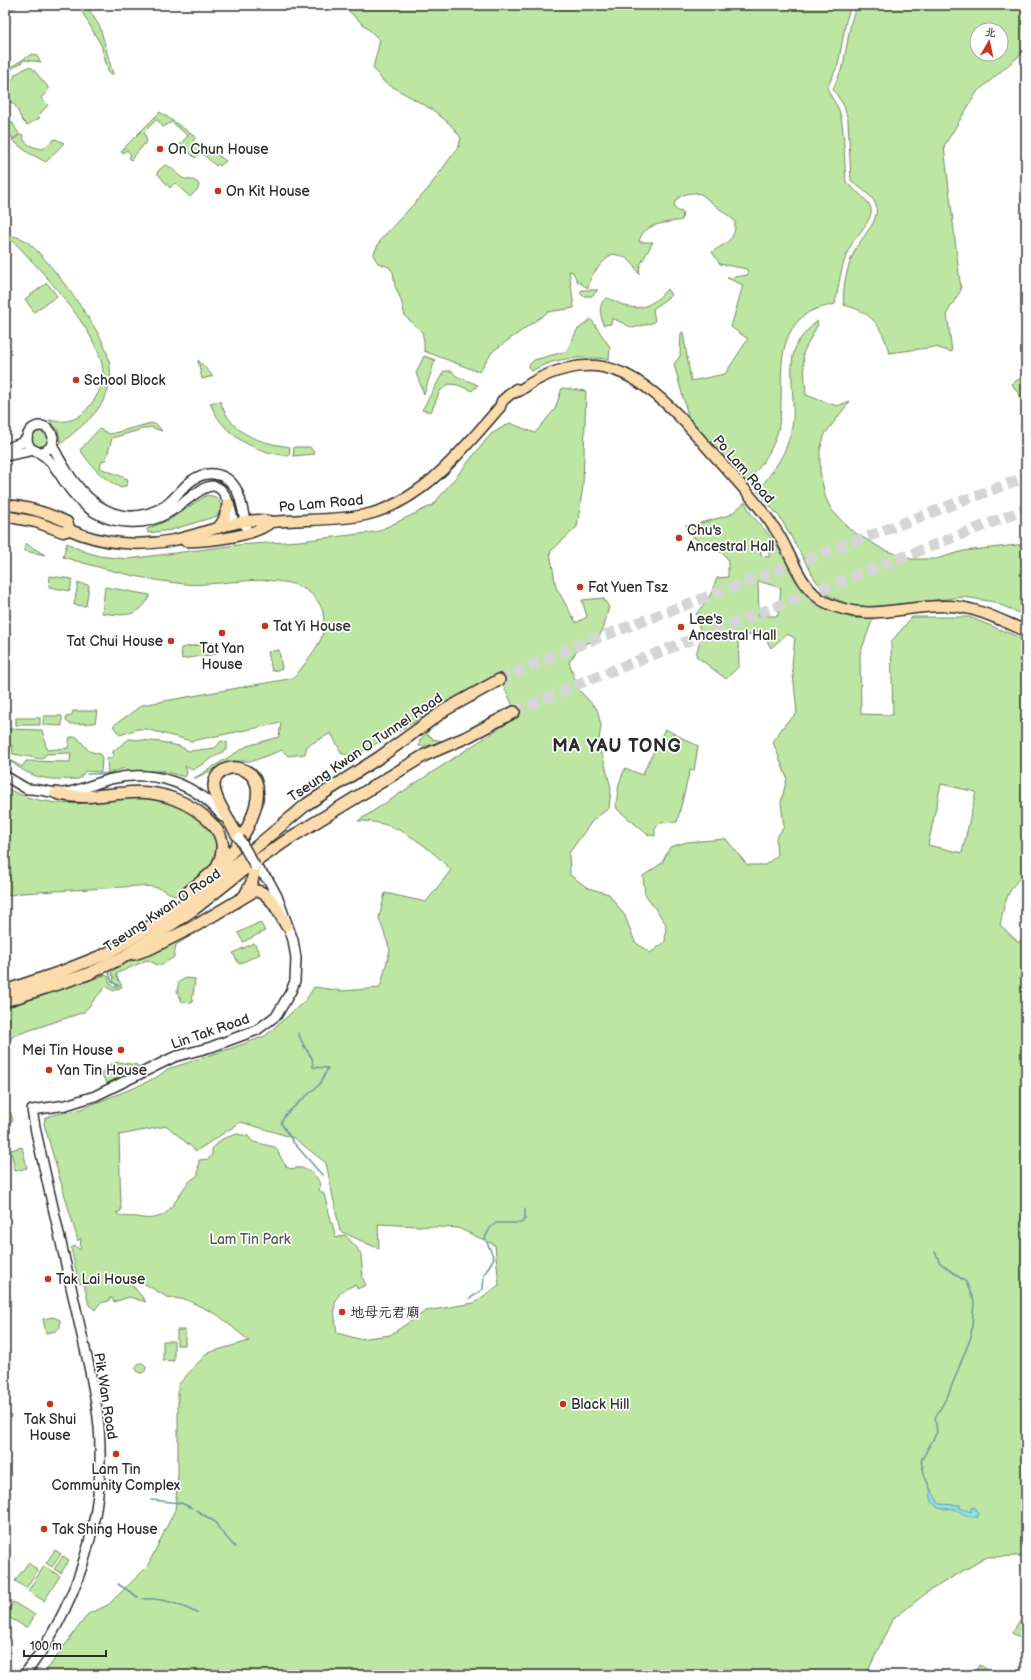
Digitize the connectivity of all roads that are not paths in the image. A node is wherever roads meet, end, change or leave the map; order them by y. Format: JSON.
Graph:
{"nodes":[{"id":1,"x":538,"y":379,"type":"junction"},
{"id":2,"x":500,"y":407,"type":"junction"},
{"id":3,"x":27,"y":438,"type":"junction"},
{"id":4,"x":52,"y":443,"type":"junction"},
{"id":5,"x":5,"y":449,"type":"edge"},
{"id":6,"x":36,"y":451,"type":"junction"},
{"id":7,"x":5,"y":456,"type":"edge"},
{"id":8,"x":229,"y":504,"type":"junction"},
{"id":9,"x":5,"y":505,"type":"edge"},
{"id":10,"x":5,"y":516,"type":"edge"},
{"id":11,"x":234,"y":524,"type":"junction"},
{"id":12,"x":246,"y":527,"type":"junction"},
{"id":13,"x":218,"y":528,"type":"junction"},
{"id":14,"x":70,"y":530,"type":"junction"},
{"id":15,"x":175,"y":540,"type":"junction"},
{"id":16,"x":1026,"y":631,"type":"edge"},
{"id":17,"x":499,"y":680,"type":"tunnel mouth"},
{"id":18,"x":514,"y":712,"type":"tunnel mouth"},
{"id":19,"x":5,"y":776,"type":"edge"},
{"id":20,"x":56,"y":793,"type":"junction"},
{"id":21,"x":239,"y":838,"type":"junction"},
{"id":22,"x":255,"y":849,"type":"joint"},
{"id":23,"x":258,"y":862,"type":"junction"},
{"id":24,"x":208,"y":875,"type":"junction"},
{"id":25,"x":242,"y":898,"type":"junction"},
{"id":26,"x":286,"y":925,"type":"junction"},
{"id":27,"x":150,"y":926,"type":"junction"},
{"id":28,"x":122,"y":958,"type":"junction"},
{"id":29,"x":5,"y":990,"type":"edge"},
{"id":30,"x":5,"y":1001,"type":"edge"},
{"id":31,"x":32,"y":1110,"type":"joint"},
{"id":32,"x":24,"y":1675,"type":"edge"}],
"edges":[{"from":1,"to":2,"type":"main road","name":"Po Lam Road"},
{"from":1,"to":2,"type":"main road","name":"Po Lam Road"},
{"from":1,"to":16,"type":"main road","name":"Po Lam Road"},
{"from":2,"to":12,"type":"main road","name":"Po Lam Road"},
{"from":3,"to":4,"type":"main road"},
{"from":3,"to":5,"type":"main road"},
{"from":3,"to":6,"type":"main road"},
{"from":4,"to":6,"type":"main road"},
{"from":4,"to":12,"type":"main road"},
{"from":6,"to":7,"type":"main road"},
{"from":6,"to":8,"type":"main road"},
{"from":8,"to":11,"type":"main road"},
{"from":8,"to":13,"type":"main road"},
{"from":9,"to":14,"type":"main road","name":"Po Lam Road"},
{"from":10,"to":14,"type":"main road","name":"Po Lam Road"},
{"from":11,"to":12,"type":"main road","name":"Po Lam Road"},
{"from":11,"to":13,"type":"main road","name":"Po Lam Road"},
{"from":12,"to":15,"type":"main road","name":"Po Lam Road"},
{"from":13,"to":15,"type":"main road","name":"Po Lam Road"},
{"from":14,"to":15,"type":"main road","name":"Po Lam Road"},
{"from":17,"to":22,"type":"highway","name":"Tseung Kwan O Tunnel Road"},
{"from":18,"to":23,"type":"highway"},
{"from":19,"to":20,"type":"main road","name":"Lin Tak Road"},
{"from":20,"to":21,"type":"main road","name":"Lin Tak Road"},
{"from":20,"to":24,"type":"highway"},
{"from":21,"to":23,"type":"main road","name":"Lin Tak Road","bridge":true},
{"from":21,"to":24,"type":"highway"},
{"from":22,"to":27,"type":"highway","name":"Tseung Kwan O Road"},
{"from":23,"to":25,"type":"highway"},
{"from":23,"to":26,"type":"main road","name":"Lin Tak Road"},
{"from":23,"to":28,"type":"highway","name":"Tseung Kwan O Road"},
{"from":24,"to":27,"type":"highway"},
{"from":25,"to":26,"type":"highway"},
{"from":25,"to":28,"type":"highway"},
{"from":26,"to":31,"type":"main road","name":"Lin Tak Road"},
{"from":27,"to":29,"type":"highway","name":"Tseung Kwan O Road"},
{"from":28,"to":30,"type":"highway","name":"Tseung Kwan O Road"},
{"from":31,"to":32,"type":"main road","name":"Pik Wan Road"}]}
